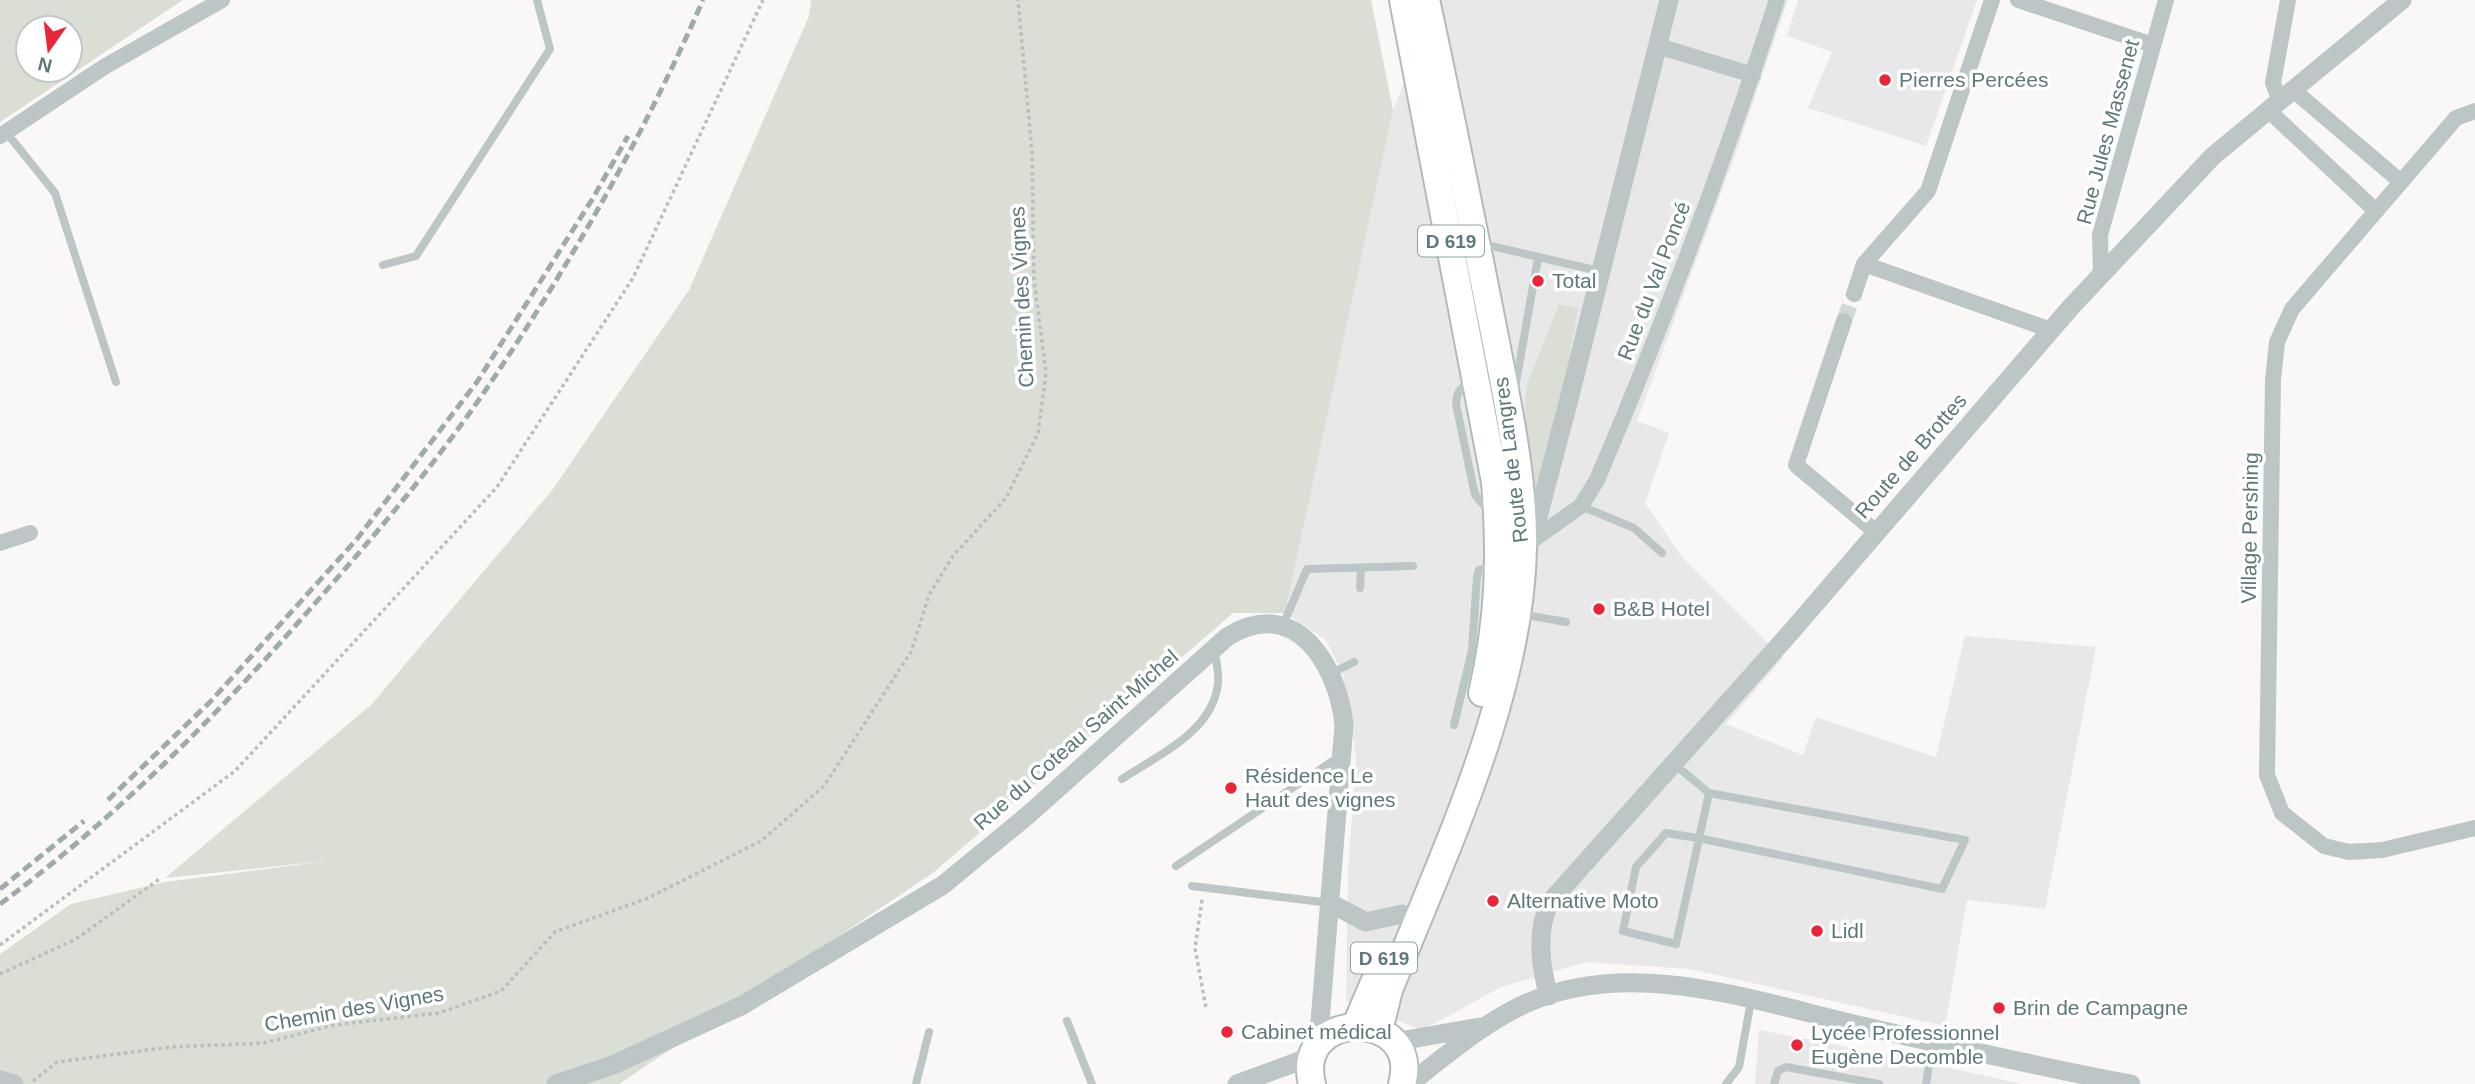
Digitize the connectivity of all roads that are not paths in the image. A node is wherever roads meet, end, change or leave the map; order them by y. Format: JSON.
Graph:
{"nodes":[{"id":1,"x":222,"y":0,"type":"edge"},
{"id":2,"x":537,"y":0,"type":"edge"},
{"id":3,"x":1403,"y":0,"type":"edge"},
{"id":4,"x":1669,"y":0,"type":"edge"},
{"id":5,"x":1777,"y":0,"type":"edge"},
{"id":6,"x":1992,"y":0,"type":"edge"},
{"id":7,"x":2018,"y":0,"type":"edge"},
{"id":8,"x":2166,"y":0,"type":"edge"},
{"id":9,"x":2288,"y":0,"type":"edge"},
{"id":10,"x":2402,"y":0,"type":"edge"},
{"id":11,"x":1426,"y":21,"type":"edge"},
{"id":12,"x":2153,"y":45,"type":"junction"},
{"id":13,"x":1658,"y":46,"type":"junction"},
{"id":14,"x":1753,"y":75,"type":"junction"},
{"id":15,"x":2279,"y":99,"type":"junction"},
{"id":16,"x":2475,"y":111,"type":"edge"},
{"id":17,"x":3,"y":134,"type":"edge"},
{"id":18,"x":2401,"y":182,"type":"junction"},
{"id":19,"x":2376,"y":211,"type":"junction"},
{"id":20,"x":1477,"y":243,"type":"junction"},
{"id":21,"x":1538,"y":258,"type":"junction"},
{"id":22,"x":1864,"y":264,"type":"junction"},
{"id":23,"x":383,"y":265,"type":"dead end"},
{"id":24,"x":1599,"y":271,"type":"junction"},
{"id":25,"x":2101,"y":276,"type":"junction"},
{"id":26,"x":1854,"y":294,"type":"tunnel mouth"},
{"id":27,"x":1844,"y":321,"type":"tunnel mouth"},
{"id":28,"x":2050,"y":330,"type":"junction"},
{"id":29,"x":1489,"y":378,"type":"junction"},
{"id":30,"x":116,"y":382,"type":"dead end"},
{"id":31,"x":1498,"y":423,"type":"junction"},
{"id":32,"x":1496,"y":494,"type":"junction"},
{"id":33,"x":1581,"y":506,"type":"junction"},
{"id":34,"x":1876,"y":532,"type":"junction"},
{"id":35,"x":30,"y":533,"type":"dead end"},
{"id":36,"x":0,"y":543,"type":"edge"},
{"id":37,"x":1661,"y":553,"type":"dead end"},
{"id":38,"x":1515,"y":561,"type":"junction"},
{"id":39,"x":1413,"y":566,"type":"dead end"},
{"id":40,"x":1361,"y":568,"type":"junction"},
{"id":41,"x":1360,"y":588,"type":"dead end"},
{"id":42,"x":1506,"y":611,"type":"junction"},
{"id":43,"x":1566,"y":622,"type":"dead end"},
{"id":44,"x":1282,"y":627,"type":"junction"},
{"id":45,"x":1215,"y":648,"type":"junction"},
{"id":46,"x":1354,"y":662,"type":"dead end"},
{"id":47,"x":1332,"y":673,"type":"junction"},
{"id":48,"x":1454,"y":725,"type":"dead end"},
{"id":49,"x":1342,"y":754,"type":"junction"},
{"id":50,"x":1674,"y":764,"type":"junction"},
{"id":51,"x":1122,"y":779,"type":"dead end"},
{"id":52,"x":1709,"y":793,"type":"junction"},
{"id":53,"x":2475,"y":828,"type":"edge"},
{"id":54,"x":1698,"y":838,"type":"junction"},
{"id":55,"x":1176,"y":866,"type":"dead end"},
{"id":56,"x":1192,"y":886,"type":"dead end"},
{"id":57,"x":1330,"y":903,"type":"junction"},
{"id":58,"x":1402,"y":914,"type":"junction"},
{"id":59,"x":1323,"y":991,"type":"junction"},
{"id":60,"x":1549,"y":996,"type":"junction"},
{"id":61,"x":1751,"y":1001,"type":"junction"},
{"id":62,"x":1067,"y":1021,"type":"dead end"},
{"id":63,"x":1484,"y":1026,"type":"junction"},
{"id":64,"x":1368,"y":1031,"type":"junction"},
{"id":65,"x":929,"y":1032,"type":"dead end"},
{"id":66,"x":1933,"y":1042,"type":"junction"},
{"id":67,"x":1316,"y":1051,"type":"junction"},
{"id":68,"x":0,"y":1080,"type":"edge"},
{"id":69,"x":14,"y":1084,"type":"edge"},
{"id":70,"x":556,"y":1084,"type":"edge"},
{"id":71,"x":916,"y":1084,"type":"edge"},
{"id":72,"x":1092,"y":1084,"type":"edge"},
{"id":73,"x":1237,"y":1084,"type":"edge"},
{"id":74,"x":1312,"y":1084,"type":"edge"},
{"id":75,"x":1402,"y":1084,"type":"edge"},
{"id":76,"x":1409,"y":1084,"type":"edge"},
{"id":77,"x":1726,"y":1084,"type":"edge"},
{"id":78,"x":1774,"y":1084,"type":"edge"},
{"id":79,"x":1880,"y":1084,"type":"edge"},
{"id":80,"x":1926,"y":1084,"type":"edge"},
{"id":81,"x":2131,"y":1084,"type":"edge"}],
"edges":[{"from":1,"to":17,"type":"street"},
{"from":2,"to":23,"type":"lane"},
{"from":3,"to":29,"type":"main road","number":"D 619"},
{"from":4,"to":13,"type":"street"},
{"from":5,"to":14,"type":"street","name":"Rue du Val Poncé"},
{"from":6,"to":22,"type":"street"},
{"from":7,"to":12,"type":"street"},
{"from":8,"to":12,"type":"street","name":"Rue Jules Massenet"},
{"from":9,"to":15,"type":"street"},
{"from":10,"to":15,"type":"street","name":"Route de Brottes"},
{"from":11,"to":20,"type":"main road","name":"Route de Langres","number":"D 619"},
{"from":12,"to":25,"type":"street","name":"Rue Jules Massenet"},
{"from":13,"to":14,"type":"street"},
{"from":13,"to":24,"type":"street"},
{"from":14,"to":33,"type":"street","name":"Rue du Val Poncé"},
{"from":15,"to":18,"type":"street"},
{"from":15,"to":19,"type":"street"},
{"from":15,"to":25,"type":"street","name":"Route de Brottes"},
{"from":16,"to":18,"type":"street","name":"Village Pershing"},
{"from":17,"to":30,"type":"lane"},
{"from":18,"to":19,"type":"street","name":"Village Pershing"},
{"from":19,"to":53,"type":"street","name":"Village Pershing"},
{"from":20,"to":21,"type":"lane"},
{"from":20,"to":29,"type":"main road","name":"Route de Langres","number":"D 619"},
{"from":21,"to":24,"type":"lane"},
{"from":21,"to":31,"type":"lane"},
{"from":22,"to":26,"type":"street"},
{"from":22,"to":28,"type":"street"},
{"from":24,"to":38,"type":"street"},
{"from":25,"to":28,"type":"street","name":"Route de Brottes"},
{"from":27,"to":34,"type":"street"},
{"from":28,"to":34,"type":"street","name":"Route de Brottes"},
{"from":29,"to":31,"type":"main road","name":"Route de Langres","number":"D 619"},
{"from":29,"to":32,"type":"lane"},
{"from":31,"to":32,"type":"main road","number":"D 619"},
{"from":31,"to":38,"type":"main road","name":"Route de Langres","number":"D 619"},
{"from":32,"to":38,"type":"main road","name":"Route de Langres","number":"D 619"},
{"from":33,"to":37,"type":"lane"},
{"from":33,"to":38,"type":"street","name":"Rue du Val Poncé"},
{"from":34,"to":50,"type":"street","name":"Route de Brottes"},
{"from":35,"to":36,"type":"street"},
{"from":38,"to":42,"type":"main road","name":"Route de Langres","number":"D 619"},
{"from":38,"to":48,"type":"lane"},
{"from":39,"to":40,"type":"lane"},
{"from":40,"to":41,"type":"lane"},
{"from":40,"to":44,"type":"lane"},
{"from":42,"to":43,"type":"lane"},
{"from":42,"to":58,"type":"main road","name":"Route de Langres","number":"D 619"},
{"from":42,"to":64,"type":"main road","name":"Route de Langres","number":"D 619"},
{"from":44,"to":45,"type":"street","name":"Rue du Coteau Saint-Michel"},
{"from":44,"to":47,"type":"street","name":"Rue du Coteau Saint-Michel"},
{"from":45,"to":51,"type":"lane"},
{"from":45,"to":70,"type":"street","name":"Rue du Coteau Saint-Michel"},
{"from":46,"to":47,"type":"lane"},
{"from":47,"to":49,"type":"street","name":"Rue du Coteau Saint-Michel"},
{"from":49,"to":55,"type":"lane"},
{"from":49,"to":57,"type":"street","name":"Rue du Coteau Saint-Michel"},
{"from":50,"to":52,"type":"lane"},
{"from":50,"to":60,"type":"street","name":"Route de Brottes"},
{"from":52,"to":54,"type":"lane"},
{"from":52,"to":54,"type":"lane"},
{"from":54,"to":54,"type":"lane"},
{"from":56,"to":57,"type":"lane"},
{"from":57,"to":58,"type":"street"},
{"from":57,"to":59,"type":"street","name":"Rue du Coteau Saint-Michel"},
{"from":58,"to":64,"type":"main road","name":"Route de Langres","number":"D 619"},
{"from":59,"to":64,"type":"street"},
{"from":59,"to":67,"type":"street","name":"Rue du Coteau Saint-Michel"},
{"from":60,"to":61,"type":"street"},
{"from":60,"to":63,"type":"street"},
{"from":61,"to":66,"type":"street"},
{"from":61,"to":77,"type":"lane"},
{"from":62,"to":72,"type":"lane"},
{"from":63,"to":64,"type":"street"},
{"from":63,"to":76,"type":"street"},
{"from":64,"to":67,"type":"main road"},
{"from":64,"to":75,"type":"main road"},
{"from":65,"to":71,"type":"lane"},
{"from":66,"to":80,"type":"lane"},
{"from":66,"to":81,"type":"street"},
{"from":67,"to":73,"type":"street"},
{"from":67,"to":74,"type":"main road"},
{"from":68,"to":69,"type":"street"},
{"from":78,"to":79,"type":"lane"}]}
